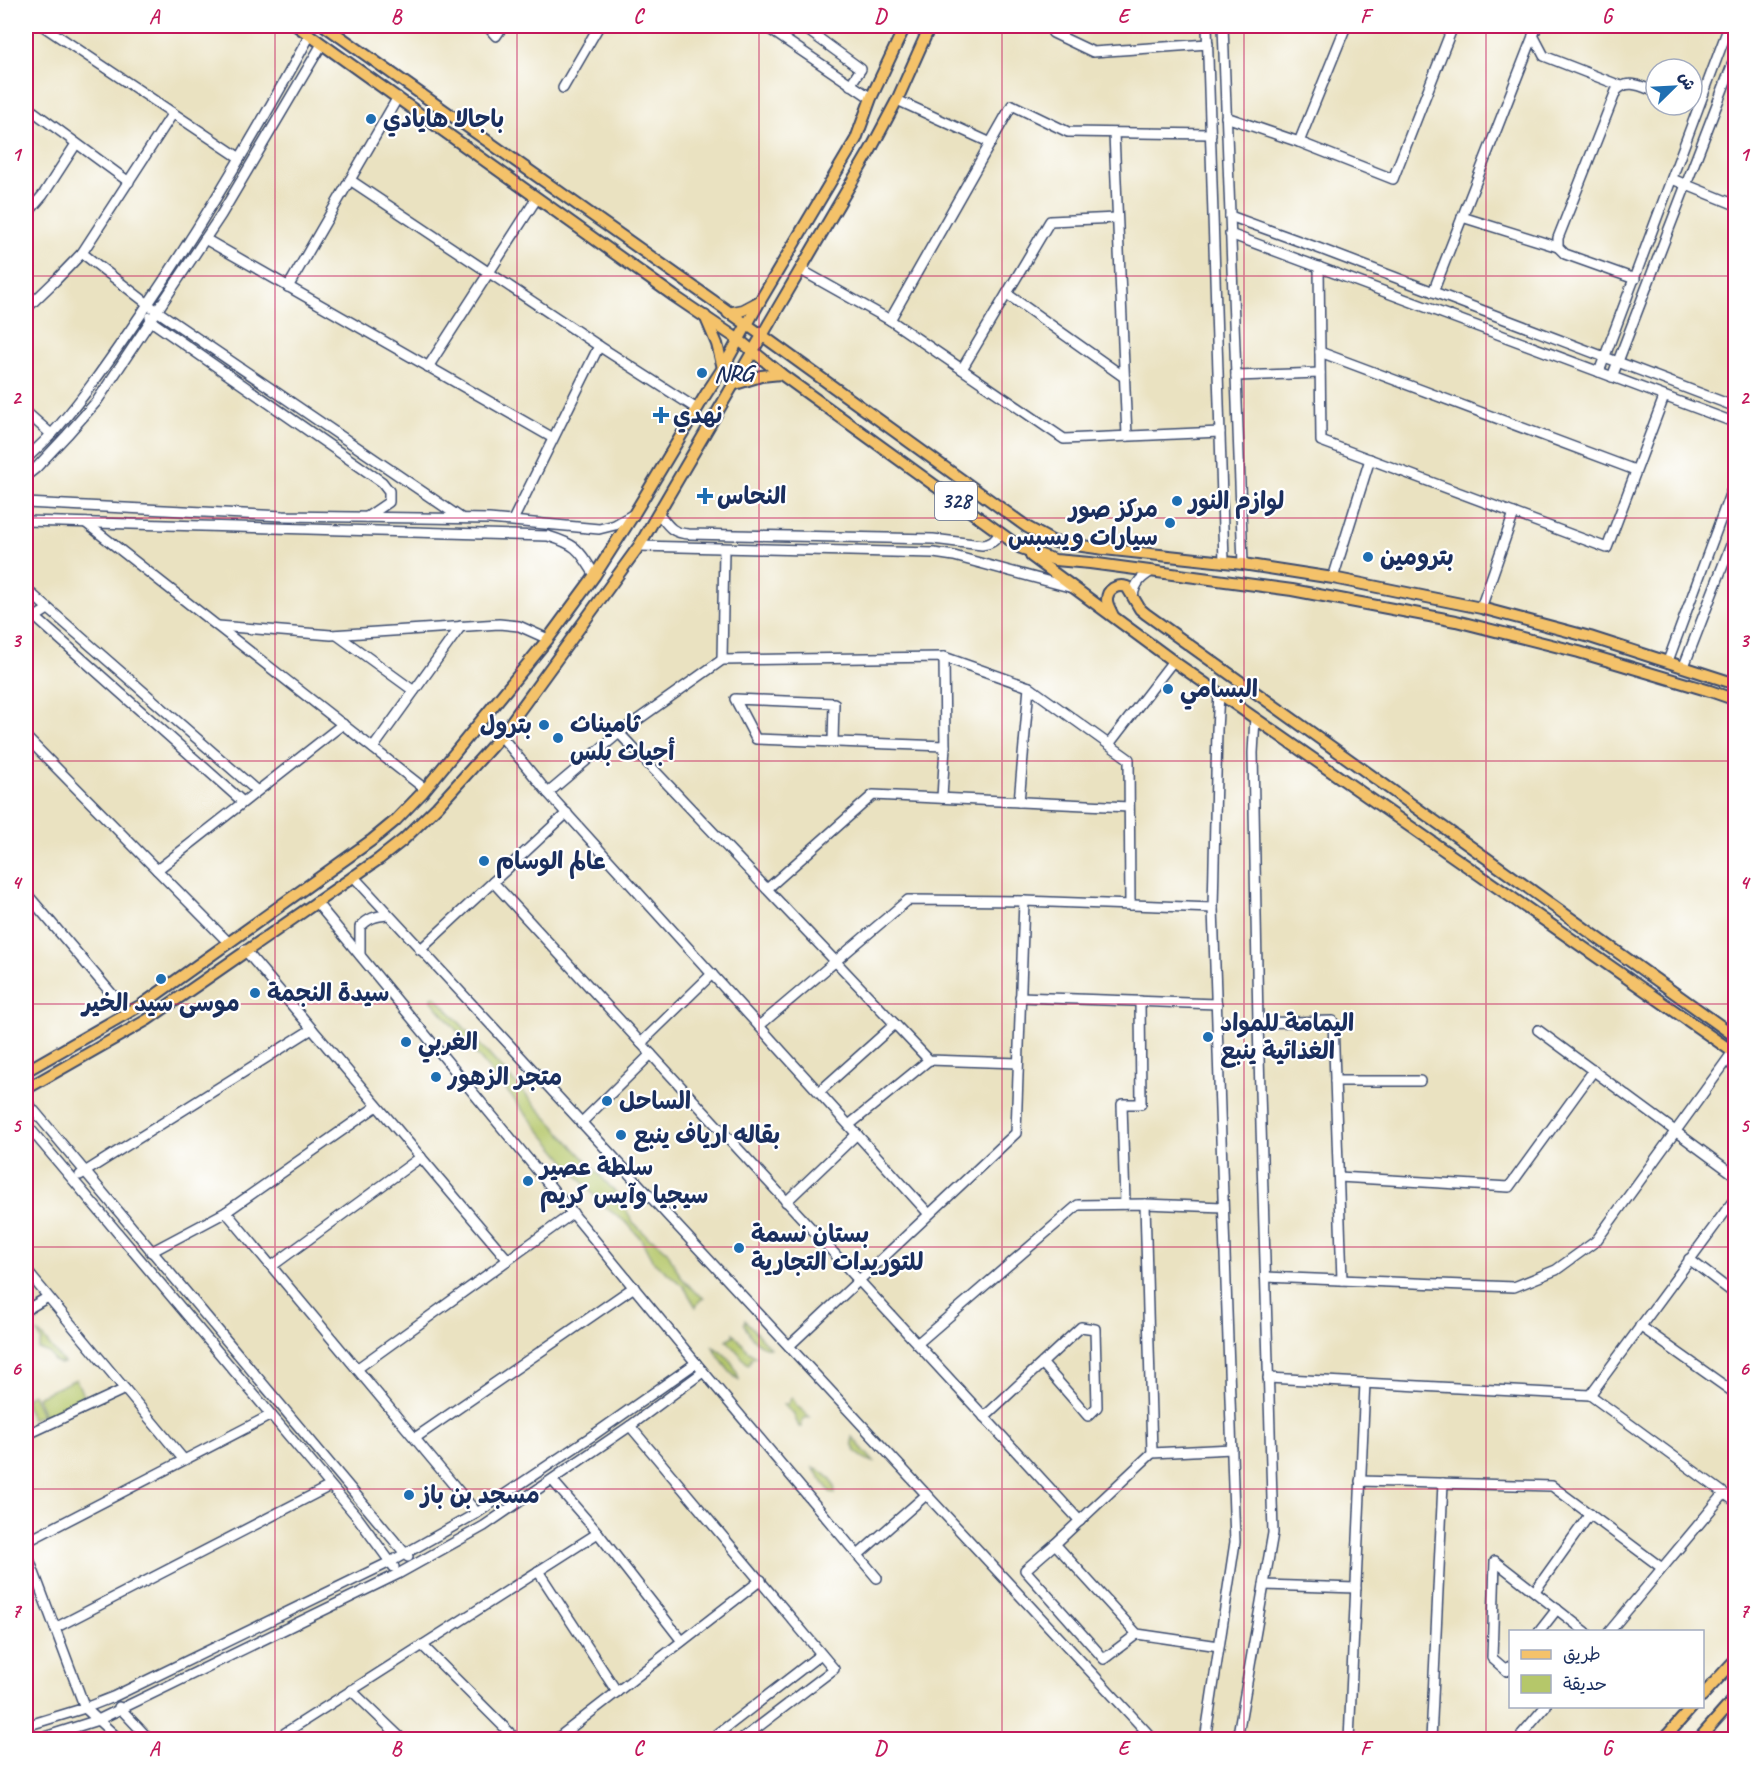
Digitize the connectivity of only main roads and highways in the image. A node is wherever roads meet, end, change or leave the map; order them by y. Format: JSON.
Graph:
{"nodes":[{"id":1,"x":297,"y":26,"type":"edge"},
{"id":2,"x":325,"y":26,"type":"edge"},
{"id":3,"x":905,"y":26,"type":"edge"},
{"id":4,"x":930,"y":26,"type":"edge"},
{"id":5,"x":760,"y":300,"type":"junction"},
{"id":6,"x":728,"y":312,"type":"junction"},
{"id":7,"x":705,"y":316,"type":"junction"},
{"id":8,"x":747,"y":326,"type":"junction"},
{"id":9,"x":763,"y":336,"type":"junction"},
{"id":10,"x":739,"y":340,"type":"junction"},
{"id":11,"x":753,"y":352,"type":"junction"},
{"id":12,"x":723,"y":368,"type":"junction"},
{"id":13,"x":781,"y":374,"type":"junction"},
{"id":14,"x":732,"y":386,"type":"junction"},
{"id":15,"x":1021,"y":548,"type":"junction"},
{"id":16,"x":1113,"y":617,"type":"junction"},
{"id":17,"x":1736,"y":684,"type":"edge"},
{"id":18,"x":1736,"y":700,"type":"edge"},
{"id":19,"x":1736,"y":1037,"type":"edge"},
{"id":20,"x":1734,"y":1053,"type":"edge"},
{"id":21,"x":27,"y":1068,"type":"edge"},
{"id":22,"x":26,"y":1089,"type":"edge"},
{"id":23,"x":1736,"y":1659,"type":"edge"},
{"id":24,"x":1704,"y":1694,"type":"edge"},
{"id":25,"x":1736,"y":1697,"type":"edge"},
{"id":26,"x":1692,"y":1708,"type":"edge"},
{"id":27,"x":1663,"y":1740,"type":"edge"},
{"id":28,"x":1698,"y":1740,"type":"edge"}],
"edges":[{"from":1,"to":7,"type":"main road","number":"328"},
{"from":2,"to":6,"type":"main road"},
{"from":3,"to":5,"type":"main road"},
{"from":4,"to":9,"type":"main road"},
{"from":5,"to":6,"type":"main road"},
{"from":5,"to":8,"type":"main road"},
{"from":6,"to":8,"type":"main road"},
{"from":7,"to":10,"type":"main road","number":"328"},
{"from":7,"to":12,"type":"main road"},
{"from":8,"to":9,"type":"main road"},
{"from":8,"to":10,"type":"main road"},
{"from":9,"to":11,"type":"main road"},
{"from":9,"to":17,"type":"main road"},
{"from":10,"to":11,"type":"main road","number":"328"},
{"from":10,"to":12,"type":"main road"},
{"from":11,"to":13,"type":"main road","number":"328"},
{"from":11,"to":14,"type":"main road"},
{"from":12,"to":21,"type":"main road"},
{"from":13,"to":14,"type":"main road"},
{"from":13,"to":15,"type":"main road","number":"328"},
{"from":14,"to":22,"type":"main road"},
{"from":15,"to":16,"type":"main road"},
{"from":15,"to":18,"type":"main road","number":"328"},
{"from":16,"to":19,"type":"main road"},
{"from":16,"to":20,"type":"main road"},
{"from":23,"to":24,"type":"main road"},
{"from":25,"to":28,"type":"main road"},
{"from":26,"to":27,"type":"main road"}]}
